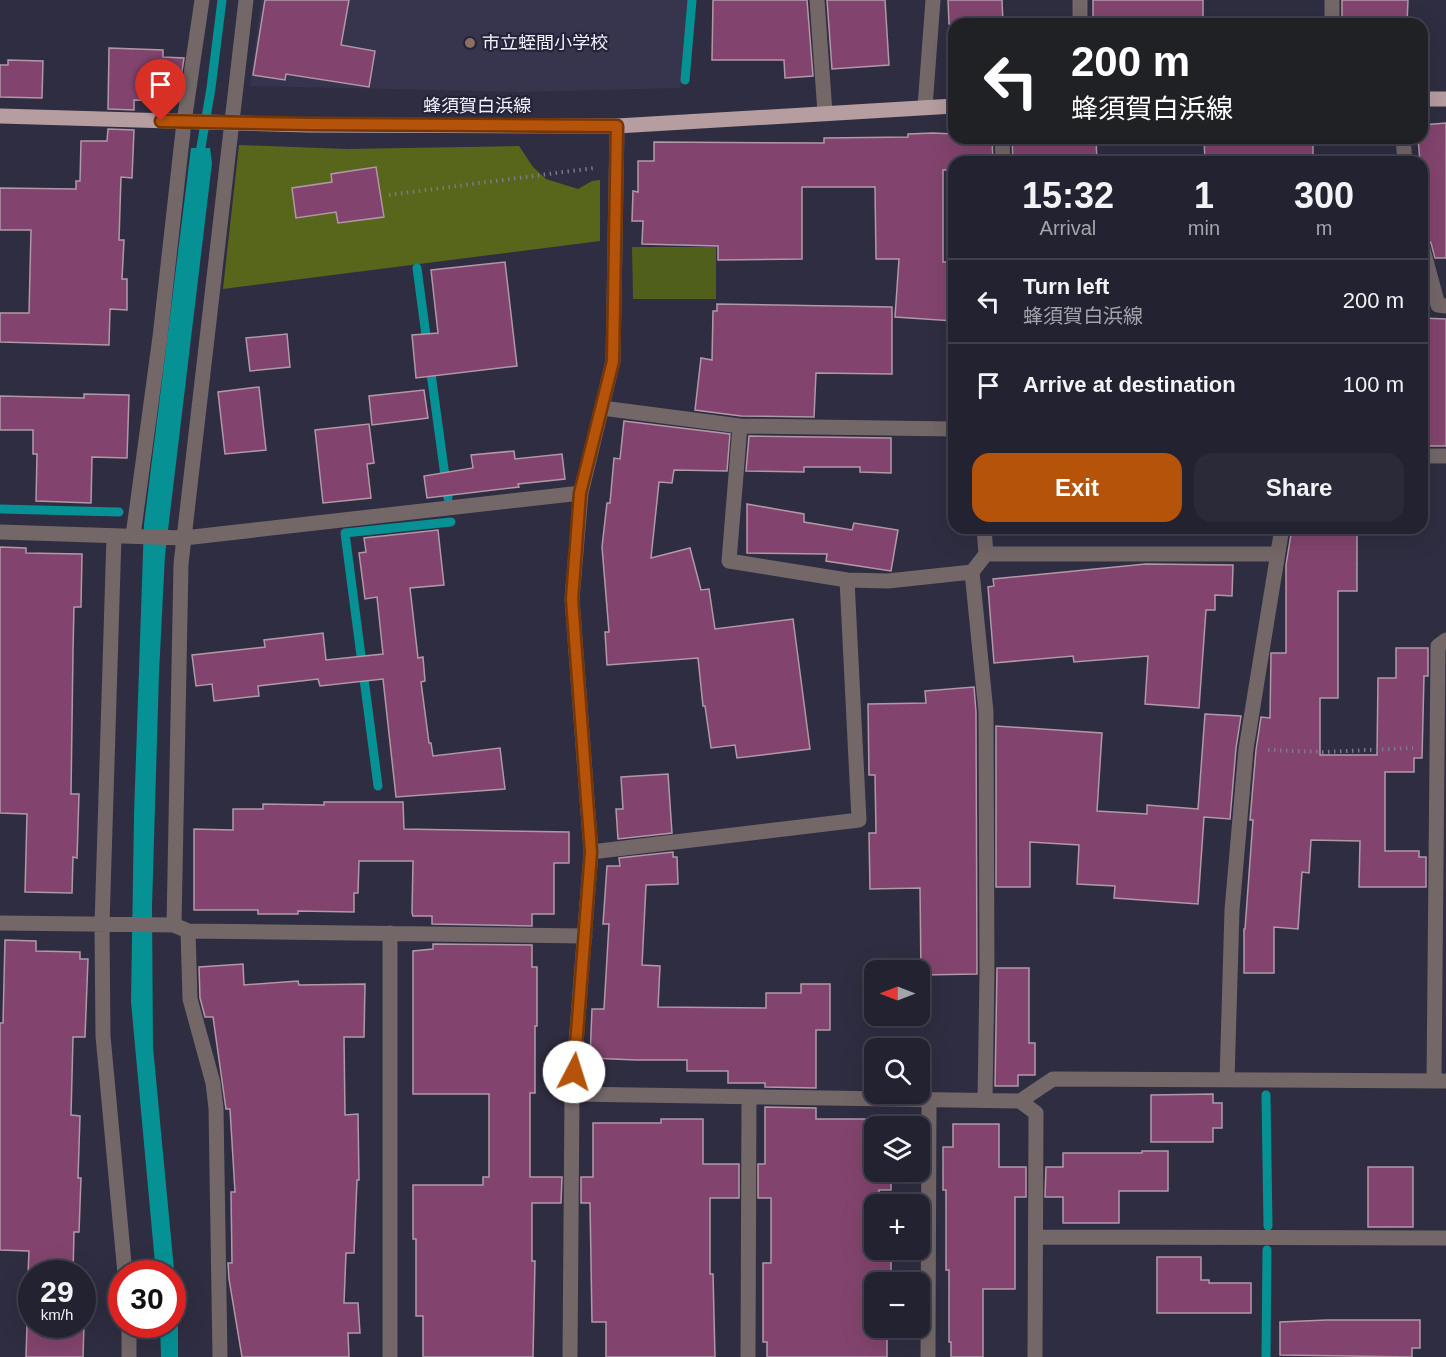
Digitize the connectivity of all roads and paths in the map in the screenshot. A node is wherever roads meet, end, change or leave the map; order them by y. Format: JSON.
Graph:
{"nodes":[{"id":1,"x":201,"y":0,"type":"edge"},
{"id":2,"x":246,"y":0,"type":"edge"},
{"id":3,"x":817,"y":0,"type":"edge"},
{"id":4,"x":933,"y":0,"type":"edge"},
{"id":5,"x":1080,"y":0,"type":"edge"},
{"id":6,"x":1332,"y":0,"type":"edge"},
{"id":7,"x":1080,"y":18,"type":"edge"},
{"id":8,"x":1332,"y":18,"type":"edge"},
{"id":9,"x":1428,"y":99,"type":"edge"},
{"id":10,"x":1446,"y":99,"type":"edge"},
{"id":11,"x":948,"y":106,"type":"edge"},
{"id":12,"x":925,"y":107,"type":"junction"},
{"id":13,"x":825,"y":113,"type":"junction"},
{"id":14,"x":0,"y":116,"type":"edge"},
{"id":15,"x":184,"y":122,"type":"junction"},
{"id":16,"x":231,"y":122,"type":"junction"},
{"id":17,"x":617,"y":126,"type":"junction"},
{"id":18,"x":616,"y":165,"type":"junction"},
{"id":19,"x":389,"y":195,"type":"dead end"},
{"id":20,"x":1428,"y":284,"type":"edge"},
{"id":21,"x":1446,"y":306,"type":"edge"},
{"id":22,"x":602,"y":408,"type":"junction"},
{"id":23,"x":741,"y":426,"type":"junction"},
{"id":24,"x":948,"y":429,"type":"edge"},
{"id":25,"x":1428,"y":456,"type":"edge"},
{"id":26,"x":1446,"y":456,"type":"edge"},
{"id":27,"x":580,"y":493,"type":"junction"},
{"id":28,"x":0,"y":532,"type":"edge"},
{"id":29,"x":984,"y":534,"type":"edge"},
{"id":30,"x":1281,"y":534,"type":"edge"},
{"id":31,"x":114,"y":536,"type":"junction"},
{"id":32,"x":135,"y":536,"type":"junction"},
{"id":33,"x":178,"y":538,"type":"junction"},
{"id":34,"x":986,"y":554,"type":"junction"},
{"id":35,"x":1277,"y":554,"type":"junction"},
{"id":36,"x":972,"y":572,"type":"junction"},
{"id":37,"x":848,"y":580,"type":"junction"},
{"id":38,"x":1446,"y":640,"type":"edge"},
{"id":39,"x":1437,"y":747,"type":"junction"},
{"id":40,"x":1246,"y":749,"type":"junction"},
{"id":41,"x":591,"y":852,"type":"junction"},
{"id":42,"x":0,"y":923,"type":"edge"},
{"id":43,"x":102,"y":925,"type":"junction"},
{"id":44,"x":181,"y":928,"type":"junction"},
{"id":45,"x":390,"y":933,"type":"junction"},
{"id":46,"x":585,"y":936,"type":"junction"},
{"id":47,"x":1227,"y":1080,"type":"junction"},
{"id":48,"x":1440,"y":1081,"type":"edge"},
{"id":49,"x":572,"y":1094,"type":"junction"},
{"id":50,"x":749,"y":1097,"type":"junction"},
{"id":51,"x":864,"y":1099,"type":"edge"},
{"id":52,"x":930,"y":1100,"type":"edge"},
{"id":53,"x":985,"y":1100,"type":"junction"},
{"id":54,"x":1020,"y":1101,"type":"junction"},
{"id":55,"x":929,"y":1104,"type":"edge"},
{"id":56,"x":1036,"y":1237,"type":"junction"},
{"id":57,"x":1446,"y":1238,"type":"edge"},
{"id":58,"x":124,"y":1260,"type":"edge"},
{"id":59,"x":129,"y":1338,"type":"edge"},
{"id":60,"x":129,"y":1357,"type":"edge"},
{"id":61,"x":220,"y":1357,"type":"edge"},
{"id":62,"x":390,"y":1357,"type":"edge"},
{"id":63,"x":570,"y":1357,"type":"edge"},
{"id":64,"x":748,"y":1357,"type":"edge"},
{"id":65,"x":928,"y":1357,"type":"edge"},
{"id":66,"x":1035,"y":1357,"type":"edge"}],
"edges":[{"from":1,"to":15,"type":"street"},
{"from":2,"to":16,"type":"street"},
{"from":3,"to":13,"type":"street"},
{"from":4,"to":12,"type":"street"},
{"from":5,"to":7,"type":"street"},
{"from":6,"to":8,"type":"street"},
{"from":9,"to":10,"type":"main road"},
{"from":11,"to":12,"type":"main road","name":"蜂須賀白浜線"},
{"from":12,"to":13,"type":"main road","name":"蜂須賀白浜線"},
{"from":13,"to":17,"type":"main road","name":"蜂須賀白浜線"},
{"from":14,"to":15,"type":"main road","name":"蜂須賀白浜線"},
{"from":15,"to":16,"type":"main road","name":"蜂須賀白浜線"},
{"from":15,"to":32,"type":"street"},
{"from":16,"to":17,"type":"main road","name":"蜂須賀白浜線"},
{"from":16,"to":33,"type":"street"},
{"from":17,"to":18,"type":"street"},
{"from":18,"to":19,"type":"path"},
{"from":18,"to":22,"type":"street"},
{"from":20,"to":21,"type":"street"},
{"from":22,"to":23,"type":"street"},
{"from":22,"to":27,"type":"street"},
{"from":23,"to":24,"type":"street"},
{"from":23,"to":37,"type":"street"},
{"from":25,"to":26,"type":"street"},
{"from":27,"to":33,"type":"street"},
{"from":27,"to":41,"type":"street"},
{"from":28,"to":31,"type":"street"},
{"from":29,"to":34,"type":"street"},
{"from":30,"to":35,"type":"street"},
{"from":31,"to":32,"type":"street"},
{"from":31,"to":43,"type":"street"},
{"from":32,"to":33,"type":"street"},
{"from":33,"to":44,"type":"street"},
{"from":34,"to":35,"type":"street"},
{"from":34,"to":36,"type":"street"},
{"from":35,"to":40,"type":"street"},
{"from":36,"to":37,"type":"street"},
{"from":36,"to":53,"type":"street"},
{"from":37,"to":41,"type":"street"},
{"from":38,"to":39,"type":"street"},
{"from":39,"to":40,"type":"path"},
{"from":39,"to":48,"type":"street"},
{"from":40,"to":47,"type":"street"},
{"from":41,"to":46,"type":"street"},
{"from":42,"to":43,"type":"street"},
{"from":43,"to":44,"type":"street"},
{"from":43,"to":58,"type":"street"},
{"from":44,"to":45,"type":"street"},
{"from":44,"to":61,"type":"street"},
{"from":45,"to":46,"type":"street"},
{"from":45,"to":62,"type":"street"},
{"from":46,"to":49,"type":"street"},
{"from":47,"to":48,"type":"street"},
{"from":47,"to":54,"type":"street"},
{"from":49,"to":50,"type":"street"},
{"from":49,"to":63,"type":"street"},
{"from":50,"to":51,"type":"street"},
{"from":50,"to":64,"type":"street"},
{"from":52,"to":53,"type":"street"},
{"from":53,"to":54,"type":"street"},
{"from":54,"to":56,"type":"street"},
{"from":55,"to":65,"type":"street"},
{"from":56,"to":57,"type":"street"},
{"from":56,"to":66,"type":"street"},
{"from":59,"to":60,"type":"street"}]}
